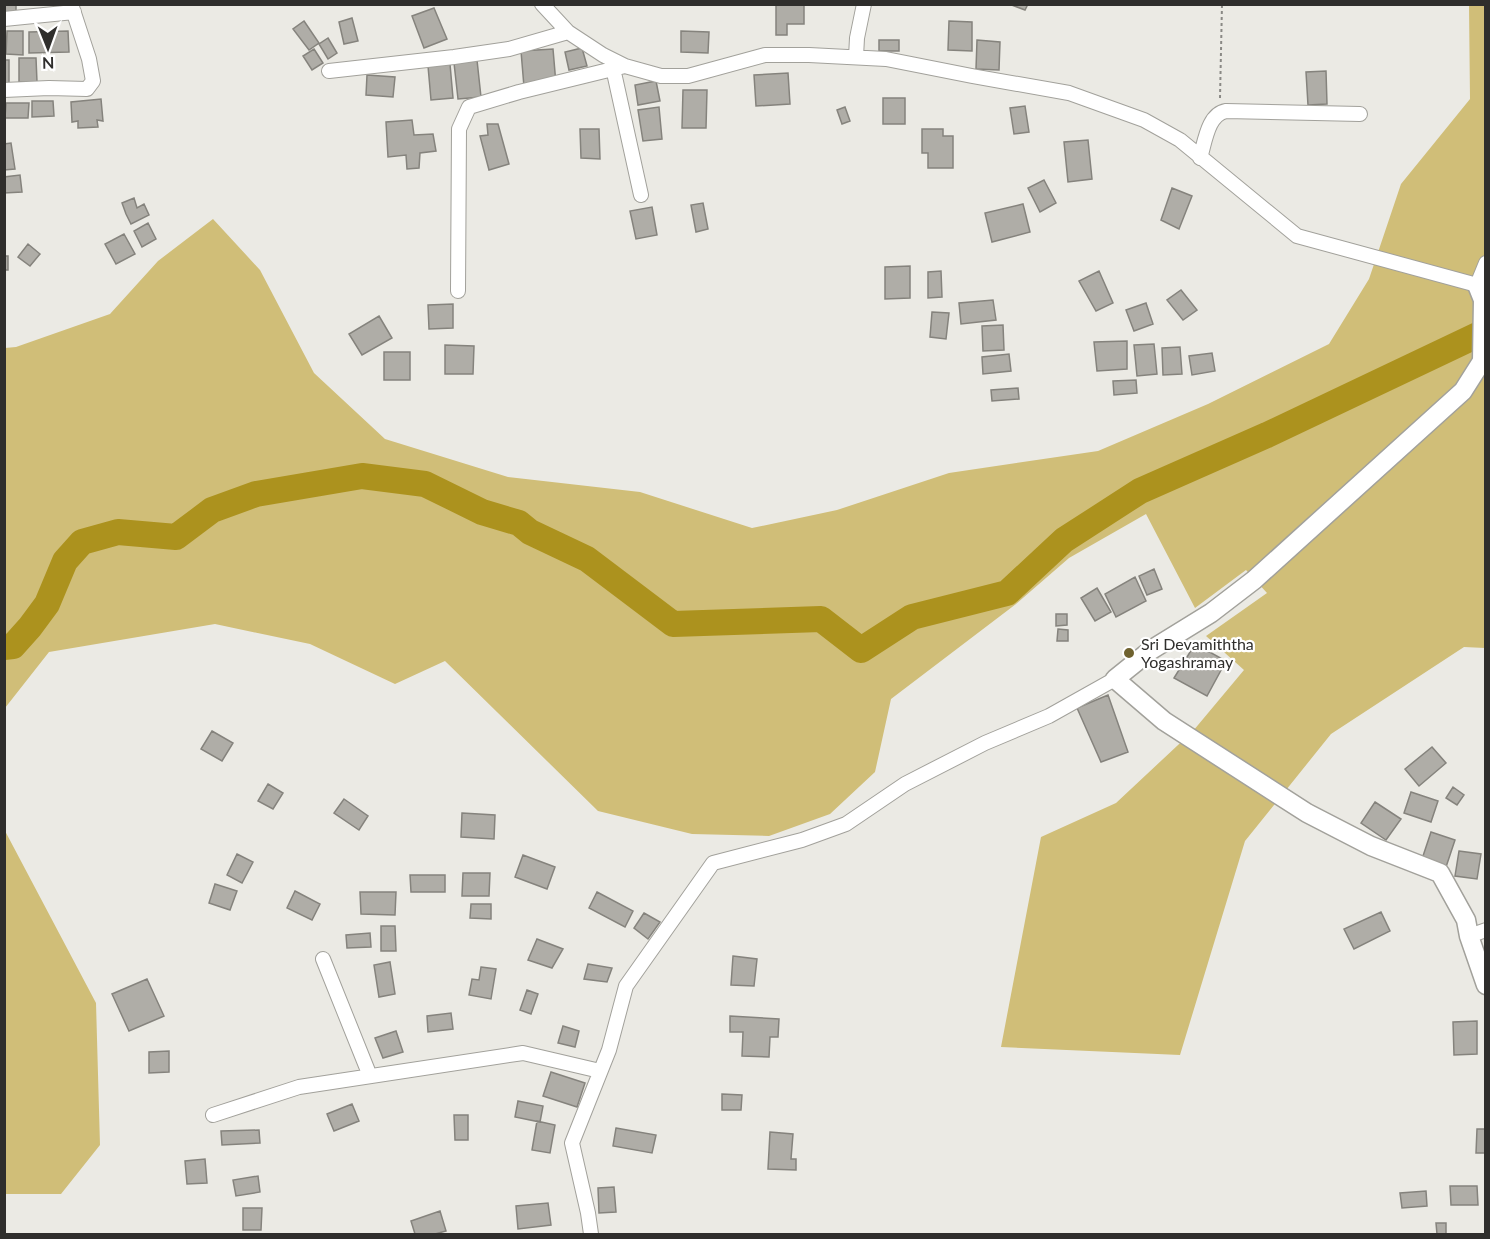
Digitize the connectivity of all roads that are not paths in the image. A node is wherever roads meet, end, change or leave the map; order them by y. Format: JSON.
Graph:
{"nodes":[{"id":1,"x":542,"y":4,"type":"edge"},
{"id":2,"x":864,"y":4,"type":"edge"},
{"id":3,"x":72,"y":8,"type":"edge"},
{"id":4,"x":4,"y":19,"type":"edge"},
{"id":5,"x":568,"y":32,"type":"junction"},
{"id":6,"x":856,"y":57,"type":"junction"},
{"id":7,"x":619,"y":67,"type":"junction"},
{"id":8,"x":329,"y":71,"type":"dead end"},
{"id":9,"x":4,"y":90,"type":"edge"},
{"id":10,"x":1360,"y":114,"type":"dead end"},
{"id":11,"x":1200,"y":158,"type":"junction"},
{"id":12,"x":641,"y":195,"type":"dead end"},
{"id":13,"x":1485,"y":263,"type":"edge"},
{"id":14,"x":458,"y":291,"type":"dead end"},
{"id":15,"x":1480,"y":292,"type":"junction"},
{"id":16,"x":1115,"y":679,"type":"junction"},
{"id":17,"x":1477,"y":933,"type":"edge"},
{"id":18,"x":323,"y":959,"type":"dead end"},
{"id":19,"x":1485,"y":985,"type":"edge"},
{"id":20,"x":600,"y":1071,"type":"junction"},
{"id":21,"x":370,"y":1076,"type":"junction"},
{"id":22,"x":213,"y":1115,"type":"dead end"},
{"id":23,"x":591,"y":1234,"type":"edge"}],
"edges":[{"from":1,"to":5,"type":"street"},
{"from":2,"to":6,"type":"street"},
{"from":3,"to":4,"type":"street"},
{"from":3,"to":9,"type":"street"},
{"from":5,"to":7,"type":"street"},
{"from":5,"to":8,"type":"street"},
{"from":6,"to":7,"type":"street"},
{"from":6,"to":11,"type":"street"},
{"from":7,"to":12,"type":"street"},
{"from":7,"to":14,"type":"street"},
{"from":10,"to":11,"type":"street"},
{"from":11,"to":15,"type":"street"},
{"from":13,"to":15,"type":"street"},
{"from":15,"to":16,"type":"street"},
{"from":16,"to":17,"type":"street"},
{"from":16,"to":20,"type":"street"},
{"from":17,"to":19,"type":"street"},
{"from":18,"to":21,"type":"street"},
{"from":20,"to":21,"type":"street"},
{"from":20,"to":23,"type":"street"},
{"from":21,"to":22,"type":"street"}]}
